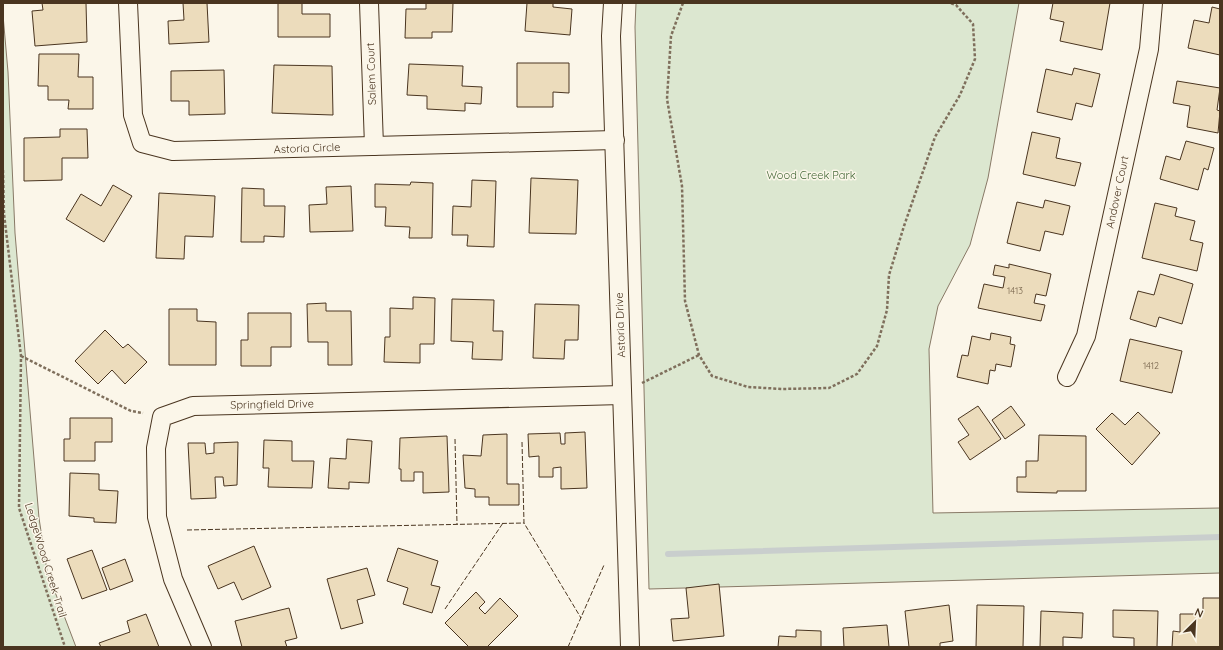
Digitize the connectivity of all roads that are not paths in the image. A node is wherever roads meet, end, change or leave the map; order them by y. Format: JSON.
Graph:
{"nodes":[{"id":1,"x":128,"y":3,"type":"edge"},
{"id":2,"x":369,"y":3,"type":"edge"},
{"id":3,"x":613,"y":3,"type":"edge"},
{"id":4,"x":1153,"y":3,"type":"edge"},
{"id":5,"x":615,"y":140,"type":"junction"},
{"id":6,"x":374,"y":146,"type":"junction"},
{"id":7,"x":1067,"y":377,"type":"dead end"},
{"id":8,"x":622,"y":395,"type":"junction"},
{"id":9,"x":202,"y":647,"type":"edge"},
{"id":10,"x":630,"y":647,"type":"edge"}],
"edges":[{"from":1,"to":6,"type":"street","name":"Astoria Circle"},
{"from":2,"to":6,"type":"street","name":"Salem Court"},
{"from":3,"to":5,"type":"street","name":"Astoria Drive"},
{"from":4,"to":7,"type":"street","name":"Andover Court"},
{"from":5,"to":6,"type":"street","name":"Astoria Circle"},
{"from":5,"to":8,"type":"street","name":"Astoria Drive"},
{"from":8,"to":9,"type":"street","name":"Springfield Drive"},
{"from":8,"to":10,"type":"street","name":"Astoria Drive"}]}
